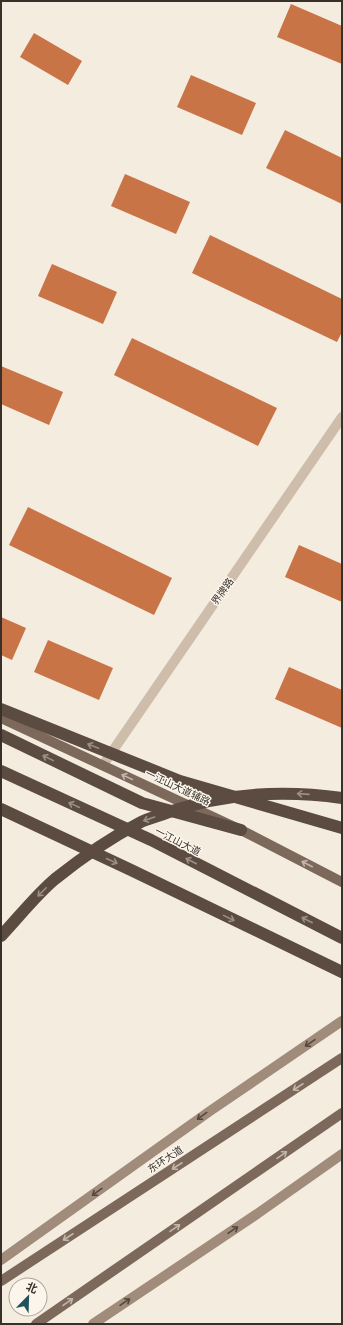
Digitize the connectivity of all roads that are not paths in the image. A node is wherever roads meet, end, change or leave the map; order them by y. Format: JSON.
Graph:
{"nodes":[{"id":1,"x":342,"y":418,"type":"edge"},
{"id":2,"x":1,"y":709,"type":"edge"},
{"id":3,"x":1,"y":718,"type":"edge"},
{"id":4,"x":1,"y":736,"type":"edge"},
{"id":5,"x":103,"y":765,"type":"junction"},
{"id":6,"x":1,"y":772,"type":"edge"},
{"id":7,"x":342,"y":798,"type":"edge"},
{"id":8,"x":1,"y":809,"type":"edge"},
{"id":9,"x":342,"y":828,"type":"edge"},
{"id":10,"x":242,"y":830,"type":"junction"},
{"id":11,"x":342,"y":882,"type":"edge"},
{"id":12,"x":1,"y":936,"type":"edge"},
{"id":13,"x":342,"y":938,"type":"edge"},
{"id":14,"x":342,"y":972,"type":"edge"},
{"id":15,"x":342,"y":1021,"type":"edge"},
{"id":16,"x":342,"y":1058,"type":"edge"},
{"id":17,"x":342,"y":1113,"type":"edge"},
{"id":18,"x":342,"y":1154,"type":"edge"},
{"id":19,"x":1,"y":1260,"type":"edge"},
{"id":20,"x":1,"y":1281,"type":"edge"},
{"id":21,"x":36,"y":1324,"type":"edge"},
{"id":22,"x":93,"y":1324,"type":"edge"}],
"edges":[{"from":1,"to":5,"type":"street","name":"界牌路"},
{"from":9,"to":2,"type":"highway","one_way":true,"bridge":true},
{"from":3,"to":5,"type":"main road","name":"一江山大道辅路"},
{"from":10,"to":4,"type":"highway","one_way":true,"bridge":true},
{"from":10,"to":5,"type":"main road","name":"一江山大道辅路","one_way":true},
{"from":13,"to":6,"type":"highway","name":"一江山大道","one_way":true},
{"from":7,"to":12,"type":"highway","one_way":true,"bridge":true},
{"from":8,"to":14,"type":"highway","one_way":true},
{"from":11,"to":10,"type":"main road","name":"一江山大道辅路","one_way":true},
{"from":15,"to":19,"type":"main road","one_way":true},
{"from":16,"to":20,"type":"main road","name":"东环大道","one_way":true},
{"from":21,"to":17,"type":"main road","one_way":true},
{"from":22,"to":18,"type":"main road","one_way":true}]}
